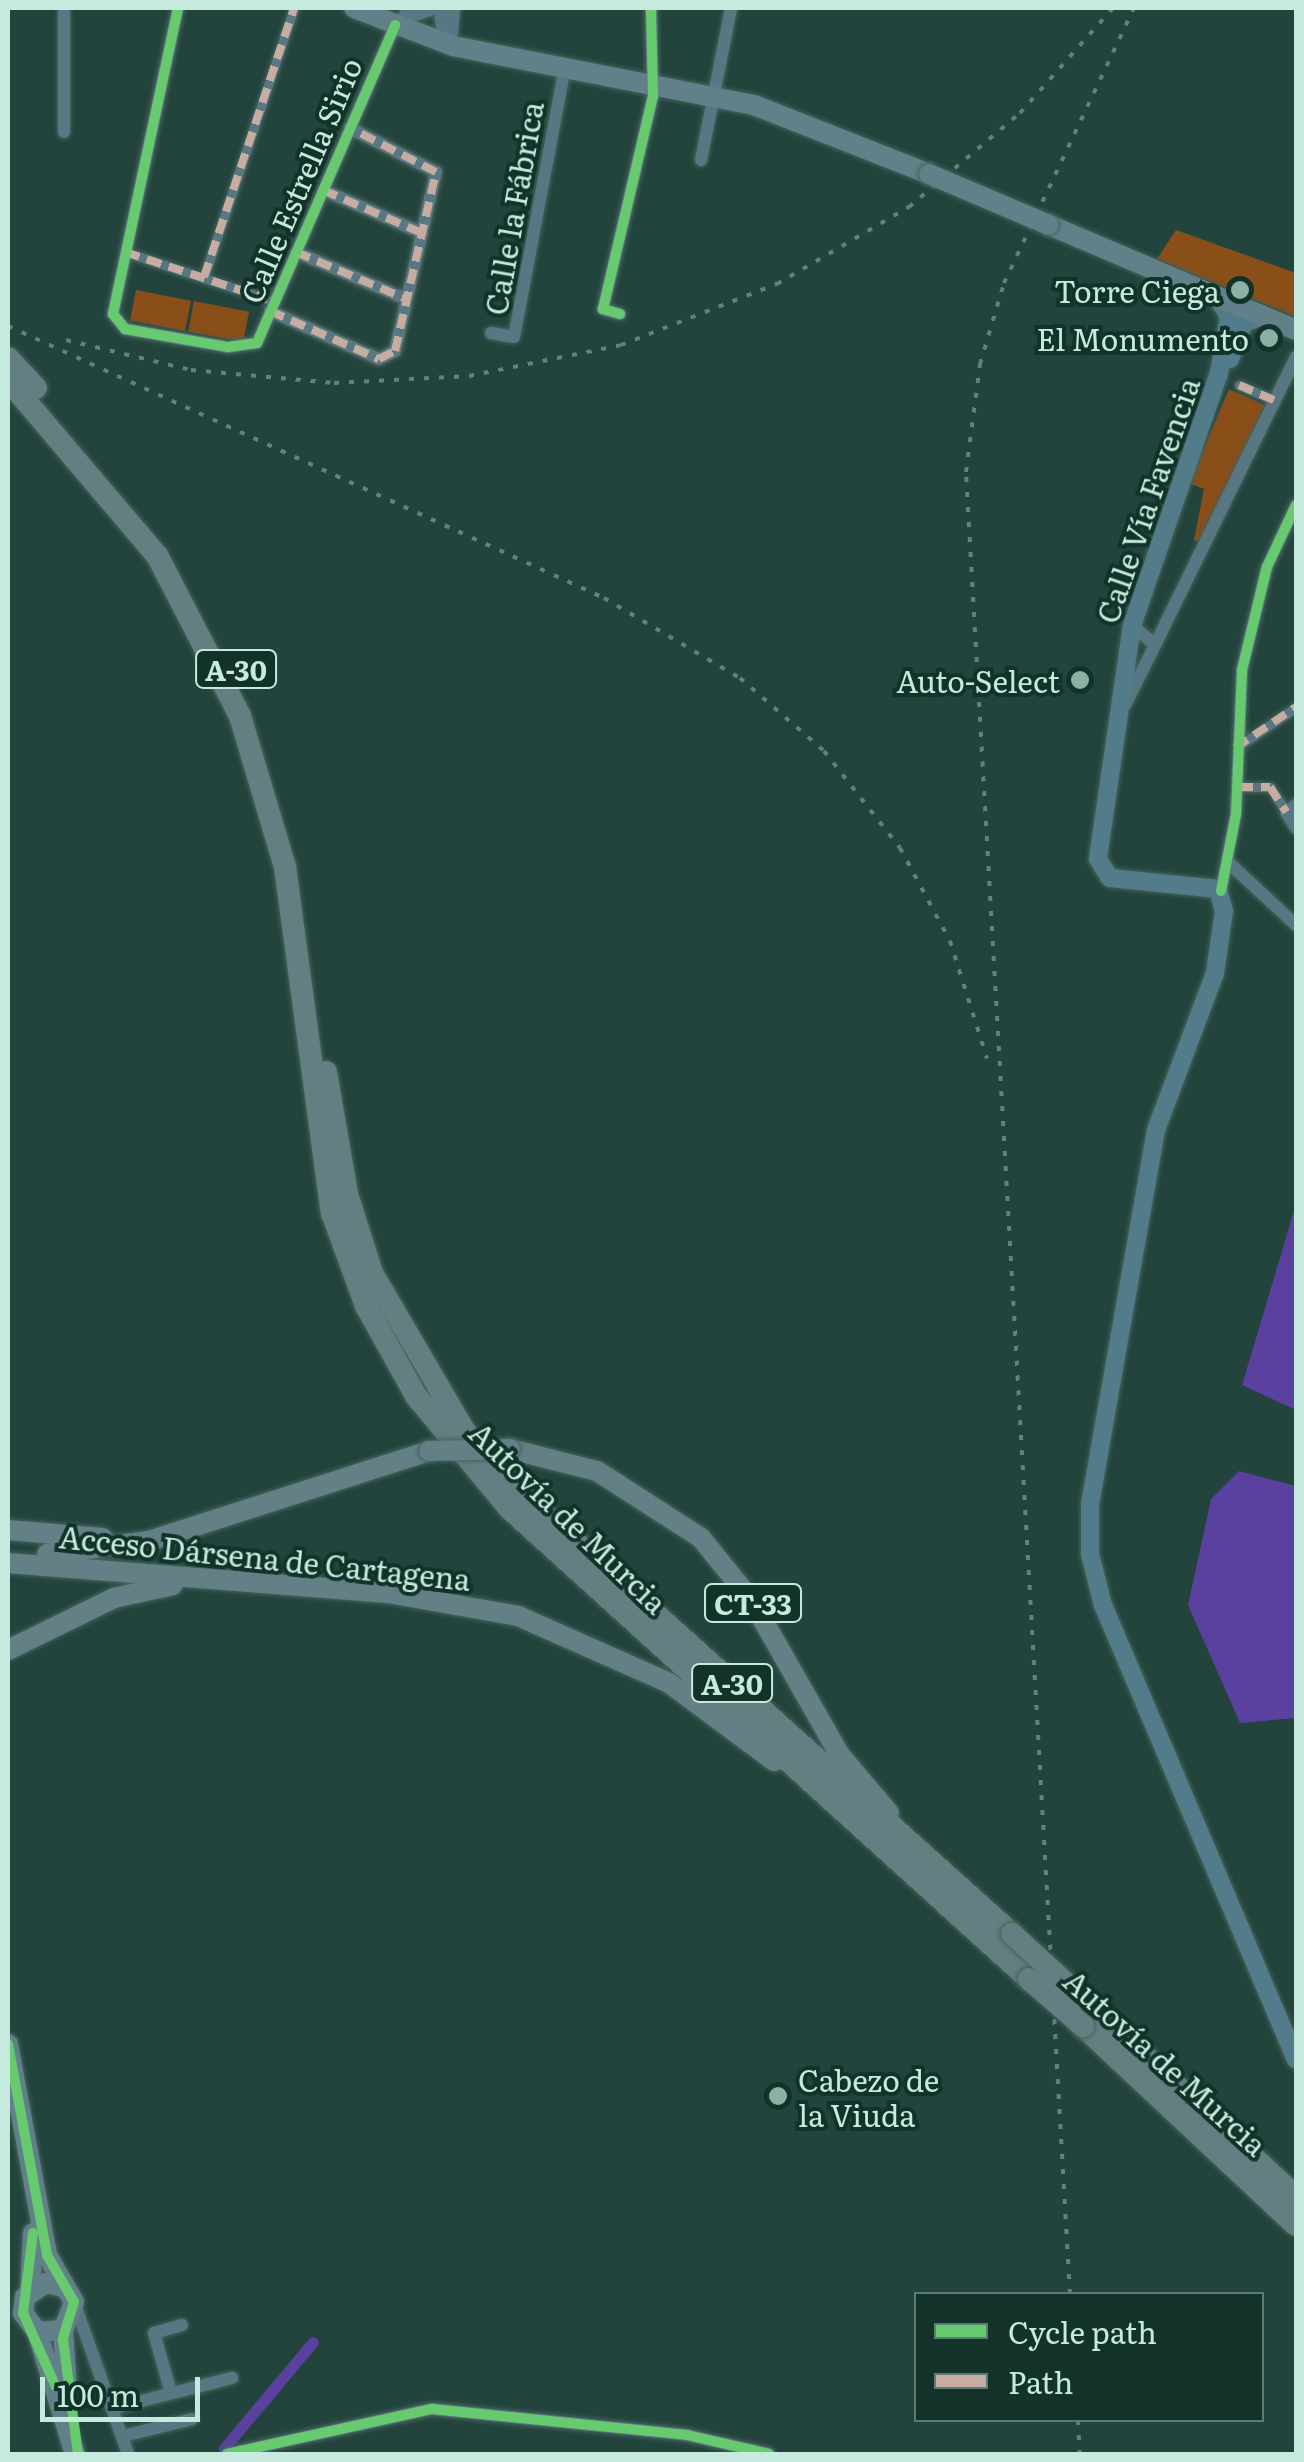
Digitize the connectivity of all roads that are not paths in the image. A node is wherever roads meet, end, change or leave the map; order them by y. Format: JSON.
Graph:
{"nodes":[{"id":1,"x":64,"y":8,"type":"edge"},
{"id":2,"x":181,"y":8,"type":"edge"},
{"id":3,"x":294,"y":8,"type":"edge"},
{"id":4,"x":354,"y":8,"type":"edge"},
{"id":5,"x":430,"y":8,"type":"edge"},
{"id":6,"x":440,"y":8,"type":"edge"},
{"id":7,"x":452,"y":8,"type":"edge"},
{"id":8,"x":651,"y":8,"type":"edge"},
{"id":9,"x":731,"y":8,"type":"edge"},
{"id":10,"x":392,"y":18,"type":"edge"},
{"id":11,"x":446,"y":33,"type":"junction"},
{"id":12,"x":498,"y":55,"type":"junction"},
{"id":13,"x":565,"y":66,"type":"junction"},
{"id":14,"x":654,"y":84,"type":"junction"},
{"id":15,"x":715,"y":95,"type":"junction"},
{"id":16,"x":350,"y":128,"type":"junction"},
{"id":17,"x":64,"y":132,"type":"dead end"},
{"id":18,"x":700,"y":160,"type":"dead end"},
{"id":19,"x":323,"y":190,"type":"junction"},
{"id":20,"x":422,"y":233,"type":"junction"},
{"id":21,"x":125,"y":252,"type":"junction"},
{"id":22,"x":296,"y":252,"type":"junction"},
{"id":23,"x":204,"y":276,"type":"junction"},
{"id":24,"x":404,"y":298,"type":"junction"},
{"id":25,"x":268,"y":305,"type":"junction"},
{"id":26,"x":620,"y":314,"type":"dead end"},
{"id":27,"x":1244,"y":316,"type":"junction"},
{"id":28,"x":1296,"y":330,"type":"edge"},
{"id":29,"x":491,"y":333,"type":"dead end"},
{"id":30,"x":1296,"y":357,"type":"edge"},
{"id":31,"x":8,"y":358,"type":"edge"},
{"id":32,"x":8,"y":380,"type":"edge"},
{"id":33,"x":1240,"y":385,"type":"dead end"},
{"id":34,"x":1276,"y":401,"type":"junction"},
{"id":35,"x":1296,"y":505,"type":"edge"},
{"id":36,"x":1132,"y":625,"type":"junction"},
{"id":37,"x":1155,"y":645,"type":"junction"},
{"id":38,"x":1296,"y":707,"type":"edge"},
{"id":39,"x":1112,"y":730,"type":"junction"},
{"id":40,"x":1235,"y":748,"type":"junction"},
{"id":41,"x":1238,"y":787,"type":"junction"},
{"id":42,"x":1291,"y":808,"type":"edge"},
{"id":43,"x":1296,"y":828,"type":"edge"},
{"id":44,"x":1229,"y":863,"type":"junction"},
{"id":45,"x":1221,"y":891,"type":"junction"},
{"id":46,"x":1296,"y":925,"type":"edge"},
{"id":47,"x":316,"y":1046,"type":"junction"},
{"id":48,"x":332,"y":1480,"type":"junction"},
{"id":49,"x":8,"y":1530,"type":"edge"},
{"id":50,"x":8,"y":1553,"type":"edge"},
{"id":51,"x":8,"y":1563,"type":"edge"},
{"id":52,"x":324,"y":1588,"type":"junction"},
{"id":53,"x":8,"y":1650,"type":"edge"},
{"id":54,"x":823,"y":1797,"type":"junction"},
{"id":55,"x":918,"y":1850,"type":"junction"},
{"id":56,"x":8,"y":2044,"type":"edge"},
{"id":57,"x":1296,"y":2060,"type":"edge"},
{"id":58,"x":30,"y":2166,"type":"junction"},
{"id":59,"x":1296,"y":2198,"type":"edge"},
{"id":60,"x":1296,"y":2225,"type":"edge"},
{"id":61,"x":30,"y":2290,"type":"junction"},
{"id":62,"x":69,"y":2295,"type":"junction"},
{"id":63,"x":182,"y":2325,"type":"dead end"},
{"id":64,"x":65,"y":2329,"type":"junction"},
{"id":65,"x":37,"y":2332,"type":"junction"},
{"id":66,"x":92,"y":2342,"type":"junction"},
{"id":67,"x":232,"y":2378,"type":"dead end"},
{"id":68,"x":171,"y":2393,"type":"junction"},
{"id":69,"x":114,"y":2408,"type":"junction"},
{"id":70,"x":192,"y":2419,"type":"dead end"},
{"id":71,"x":123,"y":2436,"type":"junction"},
{"id":72,"x":286,"y":2441,"type":"junction"},
{"id":73,"x":76,"y":2454,"type":"edge"},
{"id":74,"x":128,"y":2454,"type":"edge"},
{"id":75,"x":230,"y":2454,"type":"edge"},
{"id":76,"x":270,"y":2454,"type":"edge"},
{"id":77,"x":770,"y":2454,"type":"edge"}],
"edges":[{"from":1,"to":17,"type":"street"},
{"from":2,"to":21,"type":"street"},
{"from":3,"to":23,"type":"street"},
{"from":4,"to":10,"type":"main road"},
{"from":5,"to":10,"type":"street"},
{"from":6,"to":11,"type":"street"},
{"from":7,"to":11,"type":"street"},
{"from":8,"to":14,"type":"street"},
{"from":9,"to":15,"type":"street"},
{"from":10,"to":11,"type":"main road"},
{"from":10,"to":12,"type":"main road"},
{"from":10,"to":16,"type":"street","name":"Calle Estrella Sirio"},
{"from":10,"to":25,"type":"street","name":"Calle Estrella Sirio"},
{"from":11,"to":12,"type":"main road"},
{"from":11,"to":13,"type":"main road"},
{"from":12,"to":13,"type":"main road"},
{"from":13,"to":14,"type":"main road"},
{"from":13,"to":29,"type":"street","name":"Calle la Fábrica"},
{"from":14,"to":15,"type":"main road"},
{"from":14,"to":26,"type":"street"},
{"from":15,"to":18,"type":"street"},
{"from":15,"to":27,"type":"main road","bridge":true},
{"from":16,"to":19,"type":"street","name":"Calle Estrella Sirio"},
{"from":16,"to":20,"type":"street"},
{"from":19,"to":20,"type":"street"},
{"from":19,"to":22,"type":"street","name":"Calle Estrella Sirio"},
{"from":20,"to":24,"type":"street"},
{"from":21,"to":23,"type":"street"},
{"from":21,"to":25,"type":"street","name":"Calle Estrella Sirio"},
{"from":22,"to":24,"type":"street"},
{"from":22,"to":25,"type":"street","name":"Calle Estrella Sirio"},
{"from":23,"to":25,"type":"street"},
{"from":24,"to":25,"type":"street"},
{"from":27,"to":28,"type":"main road"},
{"from":27,"to":36,"type":"main road","name":"Calle Vía Favencia"},
{"from":30,"to":34,"type":"street"},
{"from":31,"to":47,"type":"highway","name":"Autovía de Murcia","number":"A-30"},
{"from":32,"to":47,"type":"highway","name":"Autovía de Murcia","number":"A-30"},
{"from":33,"to":34,"type":"street"},
{"from":34,"to":37,"type":"street"},
{"from":35,"to":40,"type":"street"},
{"from":36,"to":37,"type":"street"},
{"from":36,"to":39,"type":"main road","name":"Calle Vía Favencia"},
{"from":37,"to":39,"type":"street"},
{"from":38,"to":40,"type":"street"},
{"from":39,"to":45,"type":"main road","name":"Calle Vía Favencia"},
{"from":40,"to":41,"type":"street"},
{"from":41,"to":42,"type":"street"},
{"from":41,"to":44,"type":"street"},
{"from":42,"to":43,"type":"street"},
{"from":44,"to":45,"type":"street"},
{"from":44,"to":46,"type":"street"},
{"from":45,"to":57,"type":"main road"},
{"from":47,"to":54,"type":"highway","name":"Autovía de Murcia","number":"A-30"},
{"from":47,"to":55,"type":"highway","name":"Autovía de Murcia","number":"A-30"},
{"from":48,"to":49,"type":"highway"},
{"from":48,"to":50,"type":"highway","name":"Acceso Dársena de Cartagena","number":"CT-33"},
{"from":48,"to":55,"type":"highway","name":"Acceso Dársena de Cartagena","number":"CT-33","bridge":true},
{"from":51,"to":52,"type":"highway","name":"Acceso Dársena de Cartagena"},
{"from":52,"to":53,"type":"highway"},
{"from":52,"to":54,"type":"highway","name":"Acceso Dársena de Cartagena"},
{"from":54,"to":60,"type":"highway","name":"Autovía de Murcia","number":"A-30","bridge":true},
{"from":55,"to":59,"type":"highway","name":"Autovía de Murcia","number":"A-30","bridge":true},
{"from":56,"to":58,"type":"main road"},
{"from":58,"to":61,"type":"main road"},
{"from":58,"to":62,"type":"main road"},
{"from":61,"to":62,"type":"main road"},
{"from":61,"to":65,"type":"main road"},
{"from":62,"to":64,"type":"main road"},
{"from":62,"to":66,"type":"street"},
{"from":63,"to":68,"type":"street"},
{"from":64,"to":65,"type":"main road"},
{"from":64,"to":66,"type":"street"},
{"from":64,"to":73,"type":"main road"},
{"from":65,"to":73,"type":"main road"},
{"from":66,"to":69,"type":"street"},
{"from":67,"to":68,"type":"street"},
{"from":68,"to":69,"type":"street"},
{"from":69,"to":71,"type":"street"},
{"from":70,"to":71,"type":"street"},
{"from":71,"to":74,"type":"street"},
{"from":72,"to":75,"type":"street"},
{"from":72,"to":76,"type":"street"},
{"from":72,"to":77,"type":"street"}]}
